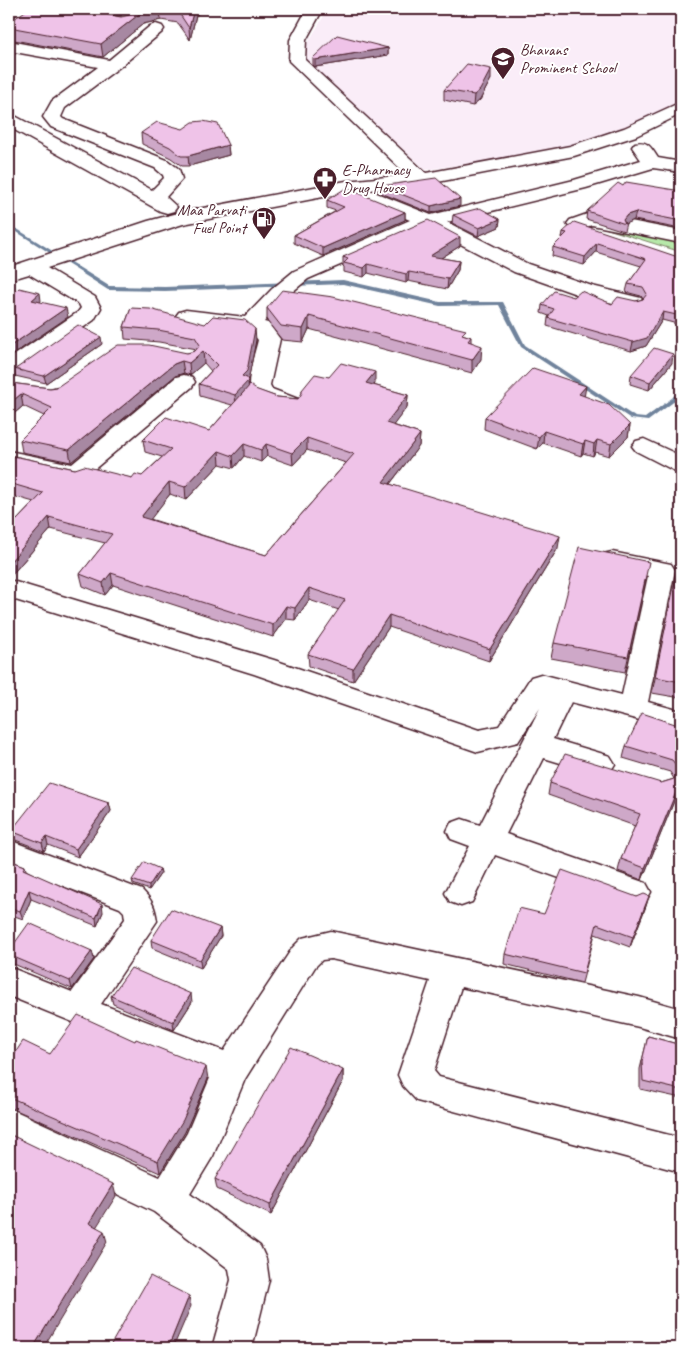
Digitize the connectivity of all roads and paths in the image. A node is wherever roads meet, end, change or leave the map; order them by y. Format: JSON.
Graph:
{"nodes":[{"id":1,"x":315,"y":9,"type":"edge"},
{"id":2,"x":139,"y":26,"type":"edge"},
{"id":3,"x":9,"y":46,"type":"edge"},
{"id":4,"x":112,"y":65,"type":"junction"},
{"id":5,"x":681,"y":107,"type":"edge"},
{"id":6,"x":52,"y":117,"type":"junction"},
{"id":7,"x":9,"y":120,"type":"edge"},
{"id":8,"x":25,"y":128,"type":"junction"},
{"id":9,"x":630,"y":132,"type":"junction"},
{"id":10,"x":9,"y":138,"type":"edge"},
{"id":11,"x":588,"y":146,"type":"junction"},
{"id":12,"x":649,"y":158,"type":"junction"},
{"id":13,"x":681,"y":166,"type":"edge"},
{"id":14,"x":603,"y":177,"type":"junction"},
{"id":15,"x":422,"y":178,"type":"junction"},
{"id":16,"x":638,"y":184,"type":"edge"},
{"id":17,"x":346,"y":187,"type":"junction"},
{"id":18,"x":152,"y":197,"type":"junction"},
{"id":19,"x":182,"y":218,"type":"junction"},
{"id":20,"x":429,"y":220,"type":"junction"},
{"id":21,"x":155,"y":225,"type":"junction"},
{"id":22,"x":681,"y":237,"type":"edge"},
{"id":23,"x":662,"y":252,"type":"edge"},
{"id":24,"x":34,"y":266,"type":"junction"},
{"id":25,"x":9,"y":274,"type":"edge"},
{"id":26,"x":634,"y":302,"type":"edge"},
{"id":27,"x":186,"y":316,"type":"dead end"},
{"id":28,"x":250,"y":324,"type":"junction"},
{"id":29,"x":12,"y":380,"type":"edge"},
{"id":30,"x":184,"y":382,"type":"dead end"},
{"id":31,"x":290,"y":404,"type":"edge"},
{"id":32,"x":644,"y":446,"type":"dead end"},
{"id":33,"x":9,"y":458,"type":"edge"},
{"id":34,"x":681,"y":465,"type":"edge"},
{"id":35,"x":592,"y":556,"type":"edge"},
{"id":36,"x":672,"y":572,"type":"edge"},
{"id":37,"x":9,"y":588,"type":"edge"},
{"id":38,"x":562,"y":689,"type":"junction"},
{"id":39,"x":633,"y":708,"type":"junction"},
{"id":40,"x":681,"y":721,"type":"edge"},
{"id":41,"x":536,"y":745,"type":"junction"},
{"id":42,"x":621,"y":771,"type":"edge"},
{"id":43,"x":475,"y":836,"type":"junction"},
{"id":44,"x":9,"y":852,"type":"edge"},
{"id":45,"x":635,"y":892,"type":"dead end"},
{"id":46,"x":461,"y":893,"type":"dead end"},
{"id":47,"x":450,"y":971,"type":"junction"},
{"id":48,"x":9,"y":981,"type":"edge"},
{"id":49,"x":78,"y":1010,"type":"junction"},
{"id":50,"x":681,"y":1024,"type":"edge"},
{"id":51,"x":232,"y":1070,"type":"junction"},
{"id":52,"x":9,"y":1124,"type":"edge"},
{"id":53,"x":681,"y":1156,"type":"edge"},
{"id":54,"x":167,"y":1199,"type":"junction"},
{"id":55,"x":232,"y":1348,"type":"edge"}],
"edges":[{"from":1,"to":15,"type":"street"},
{"from":2,"to":4,"type":"street"},
{"from":3,"to":4,"type":"street"},
{"from":4,"to":6,"type":"street"},
{"from":5,"to":9,"type":"street"},
{"from":6,"to":8,"type":"street"},
{"from":6,"to":18,"type":"street"},
{"from":7,"to":8,"type":"street"},
{"from":8,"to":18,"type":"street"},
{"from":9,"to":11,"type":"street"},
{"from":9,"to":12,"type":"street"},
{"from":10,"to":21,"type":"street"},
{"from":11,"to":12,"type":"street"},
{"from":11,"to":15,"type":"street"},
{"from":12,"to":13,"type":"street"},
{"from":12,"to":14,"type":"street"},
{"from":14,"to":16,"type":"street"},
{"from":14,"to":20,"type":"street"},
{"from":15,"to":17,"type":"street"},
{"from":17,"to":19,"type":"street"},
{"from":17,"to":20,"type":"street"},
{"from":18,"to":19,"type":"street"},
{"from":19,"to":21,"type":"street"},
{"from":20,"to":26,"type":"street"},
{"from":20,"to":28,"type":"street"},
{"from":21,"to":24,"type":"street"},
{"from":22,"to":23,"type":"street"},
{"from":24,"to":25,"type":"street"},
{"from":24,"to":29,"type":"street"},
{"from":27,"to":28,"type":"street"},
{"from":28,"to":31,"type":"street"},
{"from":30,"to":33,"type":"street"},
{"from":32,"to":34,"type":"street"},
{"from":35,"to":36,"type":"street"},
{"from":36,"to":39,"type":"street"},
{"from":37,"to":38,"type":"street"},
{"from":38,"to":39,"type":"street"},
{"from":38,"to":41,"type":"street"},
{"from":39,"to":40,"type":"street"},
{"from":41,"to":42,"type":"street"},
{"from":41,"to":43,"type":"street"},
{"from":43,"to":45,"type":"street"},
{"from":43,"to":46,"type":"street"},
{"from":44,"to":49,"type":"street"},
{"from":47,"to":50,"type":"street"},
{"from":47,"to":51,"type":"street"},
{"from":47,"to":53,"type":"street"},
{"from":48,"to":49,"type":"street"},
{"from":49,"to":51,"type":"street"},
{"from":51,"to":54,"type":"street"},
{"from":52,"to":54,"type":"street"},
{"from":54,"to":55,"type":"street"}]}
